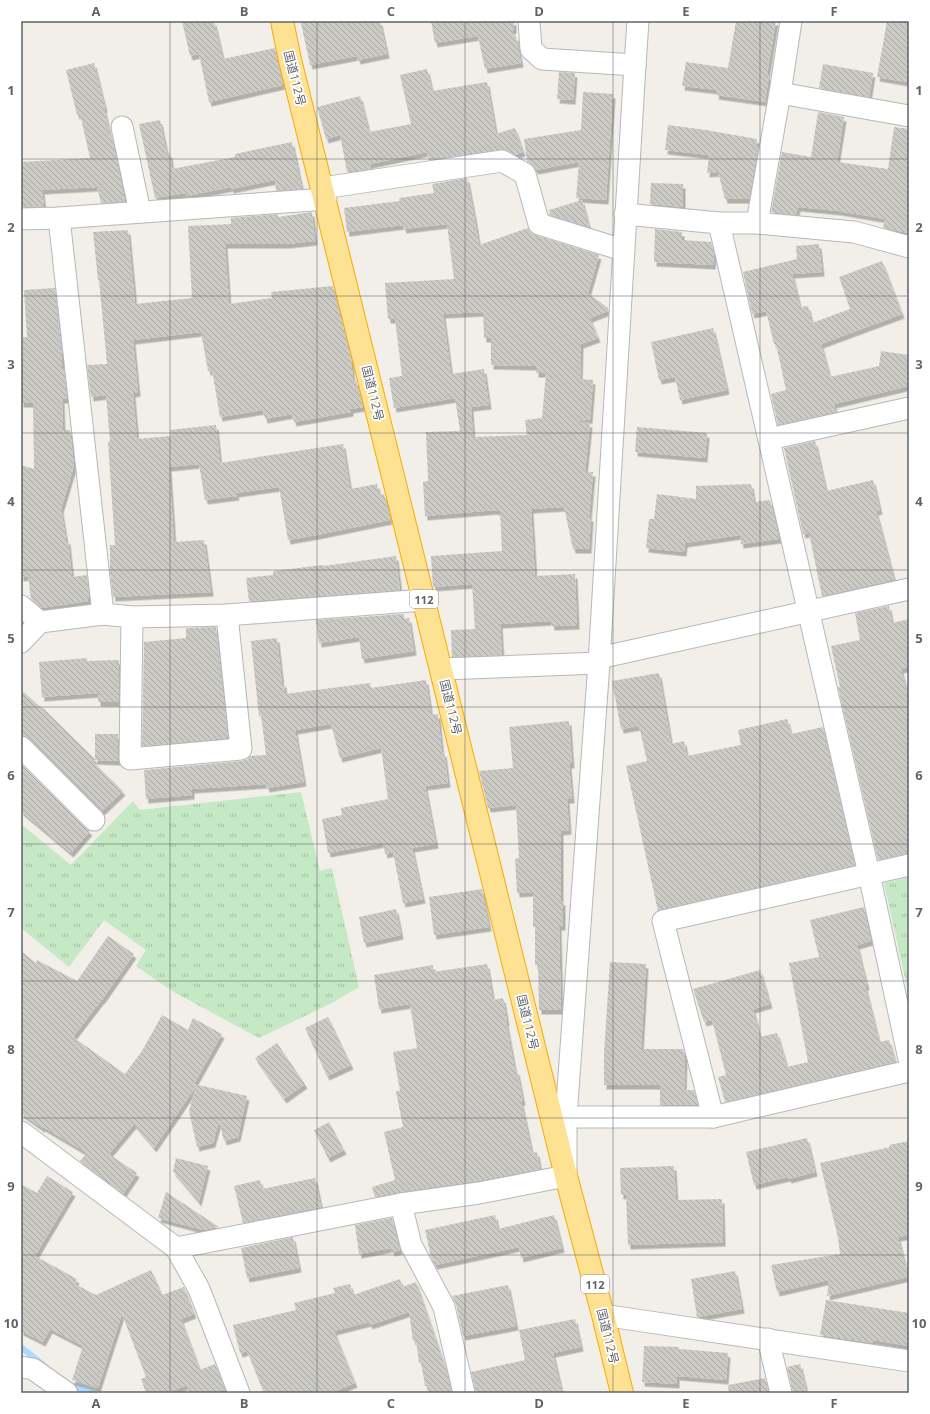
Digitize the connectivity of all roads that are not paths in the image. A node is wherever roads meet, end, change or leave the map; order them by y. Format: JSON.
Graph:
{"nodes":[{"id":1,"x":282,"y":21,"type":"edge"},
{"id":2,"x":529,"y":21,"type":"edge"},
{"id":3,"x":638,"y":21,"type":"edge"},
{"id":4,"x":791,"y":21,"type":"edge"},
{"id":5,"x":635,"y":65,"type":"junction"},
{"id":6,"x":780,"y":93,"type":"junction"},
{"id":7,"x":909,"y":116,"type":"edge"},
{"id":8,"x":122,"y":127,"type":"dead end"},
{"id":9,"x":324,"y":193,"type":"junction"},
{"id":10,"x":140,"y":212,"type":"junction"},
{"id":11,"x":626,"y":214,"type":"junction"},
{"id":12,"x":59,"y":218,"type":"junction"},
{"id":13,"x":21,"y":219,"type":"edge"},
{"id":14,"x":719,"y":223,"type":"junction"},
{"id":15,"x":757,"y":223,"type":"junction"},
{"id":16,"x":909,"y":247,"type":"edge"},
{"id":17,"x":623,"y":250,"type":"junction"},
{"id":18,"x":909,"y":408,"type":"edge"},
{"id":19,"x":769,"y":439,"type":"junction"},
{"id":20,"x":909,"y":589,"type":"edge"},
{"id":21,"x":424,"y":600,"type":"junction"},
{"id":22,"x":21,"y":606,"type":"edge"},
{"id":23,"x":808,"y":611,"type":"junction"},
{"id":24,"x":103,"y":614,"type":"junction"},
{"id":25,"x":227,"y":615,"type":"junction"},
{"id":26,"x":132,"y":617,"type":"junction"},
{"id":27,"x":40,"y":622,"type":"junction"},
{"id":28,"x":21,"y":642,"type":"edge"},
{"id":29,"x":599,"y":660,"type":"junction"},
{"id":30,"x":442,"y":669,"type":"junction"},
{"id":31,"x":21,"y":747,"type":"edge"},
{"id":32,"x":94,"y":820,"type":"dead end"},
{"id":33,"x":909,"y":865,"type":"edge"},
{"id":34,"x":869,"y":874,"type":"junction"},
{"id":35,"x":909,"y":1059,"type":"edge"},
{"id":36,"x":909,"y":1071,"type":"edge"},
{"id":37,"x":713,"y":1117,"type":"junction"},
{"id":38,"x":566,"y":1118,"type":"junction"},
{"id":39,"x":21,"y":1132,"type":"edge"},
{"id":40,"x":566,"y":1176,"type":"junction"},
{"id":41,"x":401,"y":1204,"type":"junction"},
{"id":42,"x":176,"y":1248,"type":"junction"},
{"id":43,"x":603,"y":1315,"type":"junction"},
{"id":44,"x":768,"y":1339,"type":"junction"},
{"id":45,"x":909,"y":1361,"type":"edge"},
{"id":46,"x":21,"y":1367,"type":"edge"},
{"id":47,"x":67,"y":1393,"type":"edge"},
{"id":48,"x":239,"y":1393,"type":"edge"},
{"id":49,"x":464,"y":1393,"type":"edge"},
{"id":50,"x":622,"y":1393,"type":"edge"},
{"id":51,"x":781,"y":1393,"type":"edge"}],
"edges":[{"from":1,"to":9,"type":"highway","name":"国道112号","number":"112"},
{"from":2,"to":5,"type":"street"},
{"from":3,"to":5,"type":"street"},
{"from":4,"to":6,"type":"street"},
{"from":5,"to":11,"type":"street"},
{"from":6,"to":7,"type":"street"},
{"from":6,"to":15,"type":"street"},
{"from":8,"to":10,"type":"street"},
{"from":9,"to":10,"type":"street"},
{"from":9,"to":17,"type":"street"},
{"from":9,"to":21,"type":"highway","name":"国道112号","number":"112"},
{"from":10,"to":12,"type":"street"},
{"from":11,"to":14,"type":"street"},
{"from":11,"to":17,"type":"street"},
{"from":12,"to":13,"type":"street"},
{"from":12,"to":24,"type":"street"},
{"from":14,"to":15,"type":"street"},
{"from":14,"to":19,"type":"street"},
{"from":15,"to":16,"type":"street"},
{"from":17,"to":29,"type":"street"},
{"from":18,"to":19,"type":"street"},
{"from":19,"to":23,"type":"street"},
{"from":20,"to":23,"type":"street"},
{"from":21,"to":25,"type":"street"},
{"from":21,"to":30,"type":"highway","name":"国道112号","number":"112"},
{"from":22,"to":27,"type":"street"},
{"from":23,"to":29,"type":"street"},
{"from":23,"to":34,"type":"street"},
{"from":24,"to":26,"type":"street"},
{"from":24,"to":27,"type":"street"},
{"from":25,"to":26,"type":"street"},
{"from":25,"to":26,"type":"street"},
{"from":27,"to":28,"type":"street"},
{"from":29,"to":30,"type":"street"},
{"from":29,"to":38,"type":"street"},
{"from":30,"to":40,"type":"highway","name":"国道112号","number":"112"},
{"from":31,"to":32,"type":"street"},
{"from":33,"to":34,"type":"street"},
{"from":34,"to":35,"type":"street"},
{"from":34,"to":37,"type":"street"},
{"from":36,"to":37,"type":"street"},
{"from":37,"to":38,"type":"street"},
{"from":38,"to":40,"type":"street"},
{"from":39,"to":42,"type":"street"},
{"from":40,"to":41,"type":"street"},
{"from":40,"to":43,"type":"highway","name":"国道112号","number":"112"},
{"from":41,"to":42,"type":"street"},
{"from":41,"to":49,"type":"street"},
{"from":42,"to":48,"type":"street"},
{"from":43,"to":44,"type":"street"},
{"from":43,"to":50,"type":"highway","name":"国道112号","number":"112"},
{"from":44,"to":45,"type":"street"},
{"from":44,"to":51,"type":"street"},
{"from":46,"to":47,"type":"street"}]}
